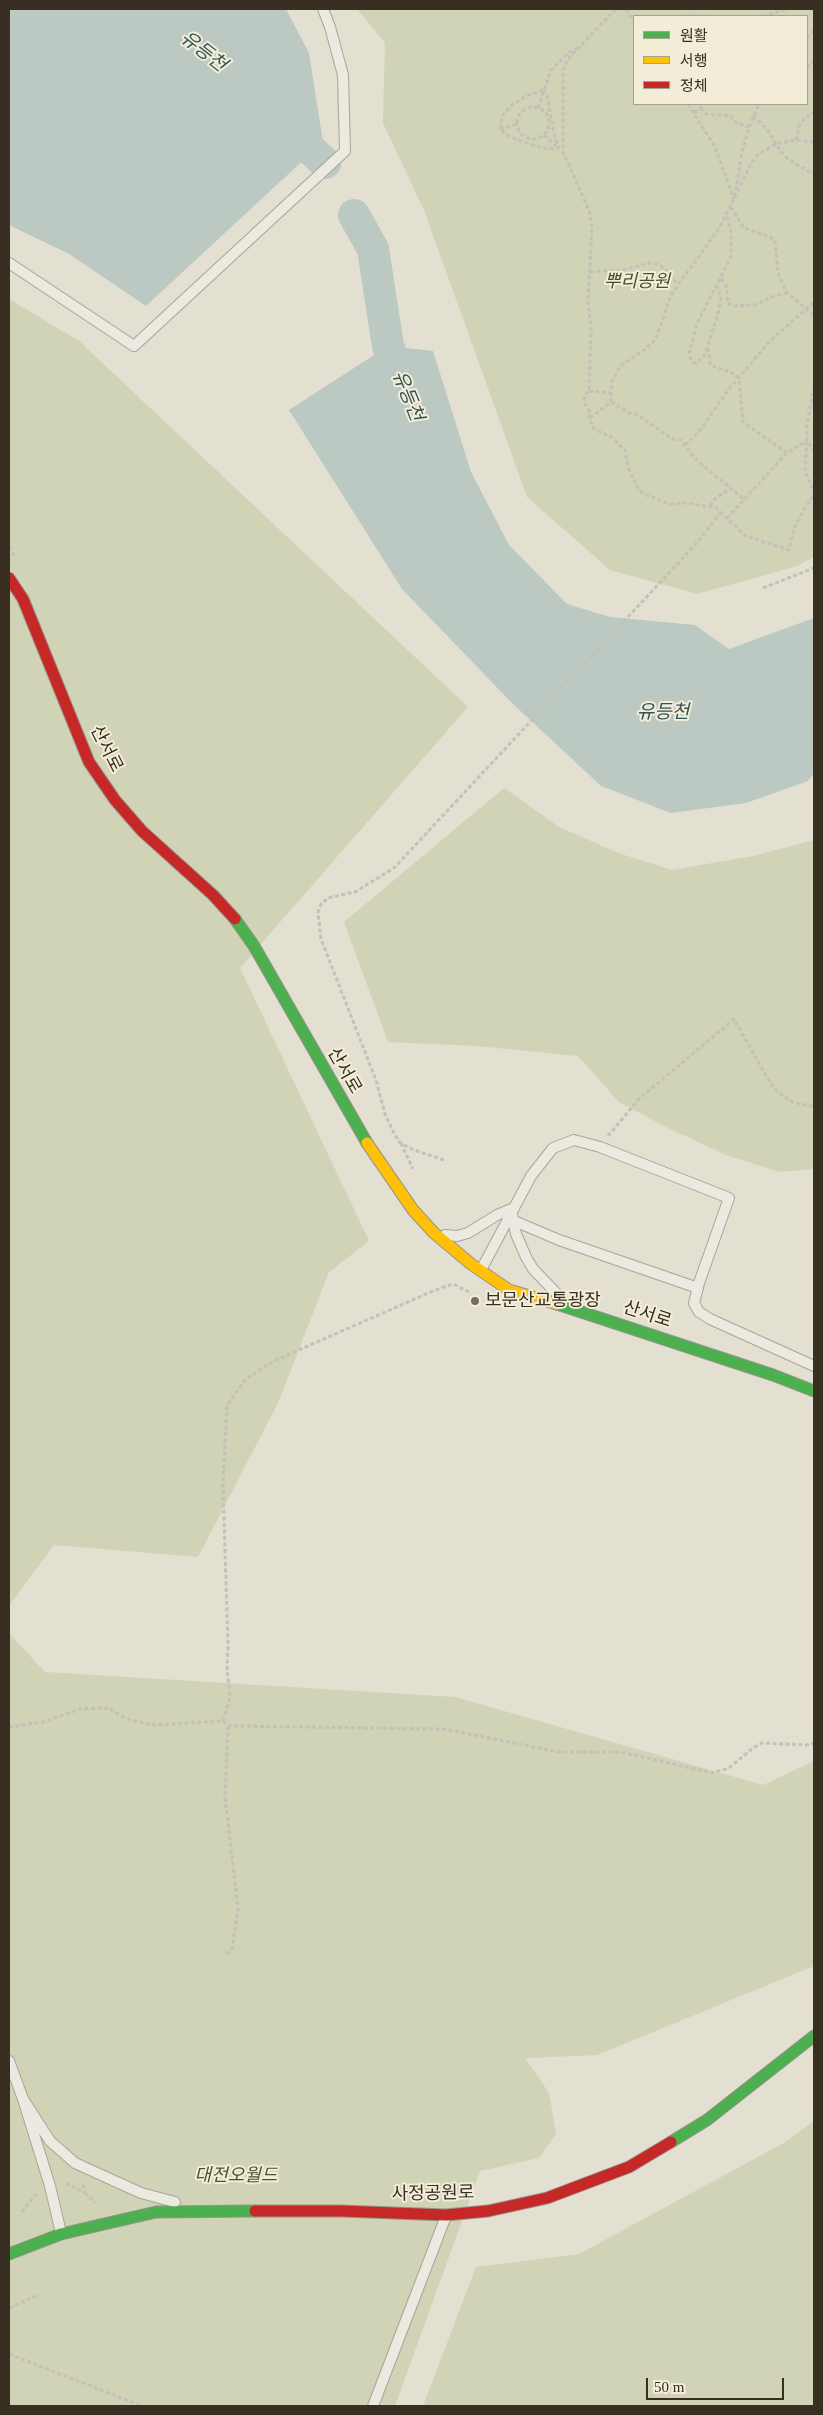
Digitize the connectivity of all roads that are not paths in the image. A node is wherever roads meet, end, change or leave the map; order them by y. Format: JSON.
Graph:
{"nodes":[{"id":1,"x":323,"y":9,"type":"edge"},
{"id":2,"x":9,"y":263,"type":"edge"},
{"id":3,"x":9,"y":578,"type":"edge"},
{"id":4,"x":511,"y":1209,"type":"junction"},
{"id":5,"x":512,"y":1220,"type":"junction"},
{"id":6,"x":434,"y":1233,"type":"junction"},
{"id":7,"x":481,"y":1270,"type":"junction"},
{"id":8,"x":698,"y":1288,"type":"junction"},
{"id":9,"x":572,"y":1308,"type":"junction"},
{"id":10,"x":814,"y":1366,"type":"edge"},
{"id":11,"x":814,"y":1392,"type":"edge"},
{"id":12,"x":814,"y":2036,"type":"edge"},
{"id":13,"x":9,"y":2062,"type":"edge"},
{"id":14,"x":23,"y":2099,"type":"junction"},
{"id":15,"x":207,"y":2210,"type":"junction"},
{"id":16,"x":446,"y":2215,"type":"junction"},
{"id":17,"x":61,"y":2234,"type":"junction"},
{"id":18,"x":9,"y":2254,"type":"edge"},
{"id":19,"x":373,"y":2406,"type":"edge"}],
"edges":[{"from":1,"to":2,"type":"lane"},
{"from":3,"to":6,"type":"street","name":"산서로"},
{"from":4,"to":5,"type":"lane"},
{"from":4,"to":6,"type":"lane"},
{"from":4,"to":7,"type":"lane"},
{"from":4,"to":8,"type":"lane"},
{"from":5,"to":8,"type":"lane"},
{"from":5,"to":9,"type":"lane"},
{"from":6,"to":7,"type":"street","name":"산서로"},
{"from":7,"to":9,"type":"street","name":"산서로"},
{"from":8,"to":10,"type":"lane"},
{"from":9,"to":11,"type":"street","name":"산서로"},
{"from":12,"to":16,"type":"street","name":"사정공원로"},
{"from":13,"to":14,"type":"lane"},
{"from":14,"to":15,"type":"lane"},
{"from":14,"to":17,"type":"lane"},
{"from":15,"to":16,"type":"street","name":"사정공원로"},
{"from":15,"to":17,"type":"street","name":"사정공원로"},
{"from":16,"to":19,"type":"lane"},
{"from":17,"to":18,"type":"street","name":"사정공원로"}]}
